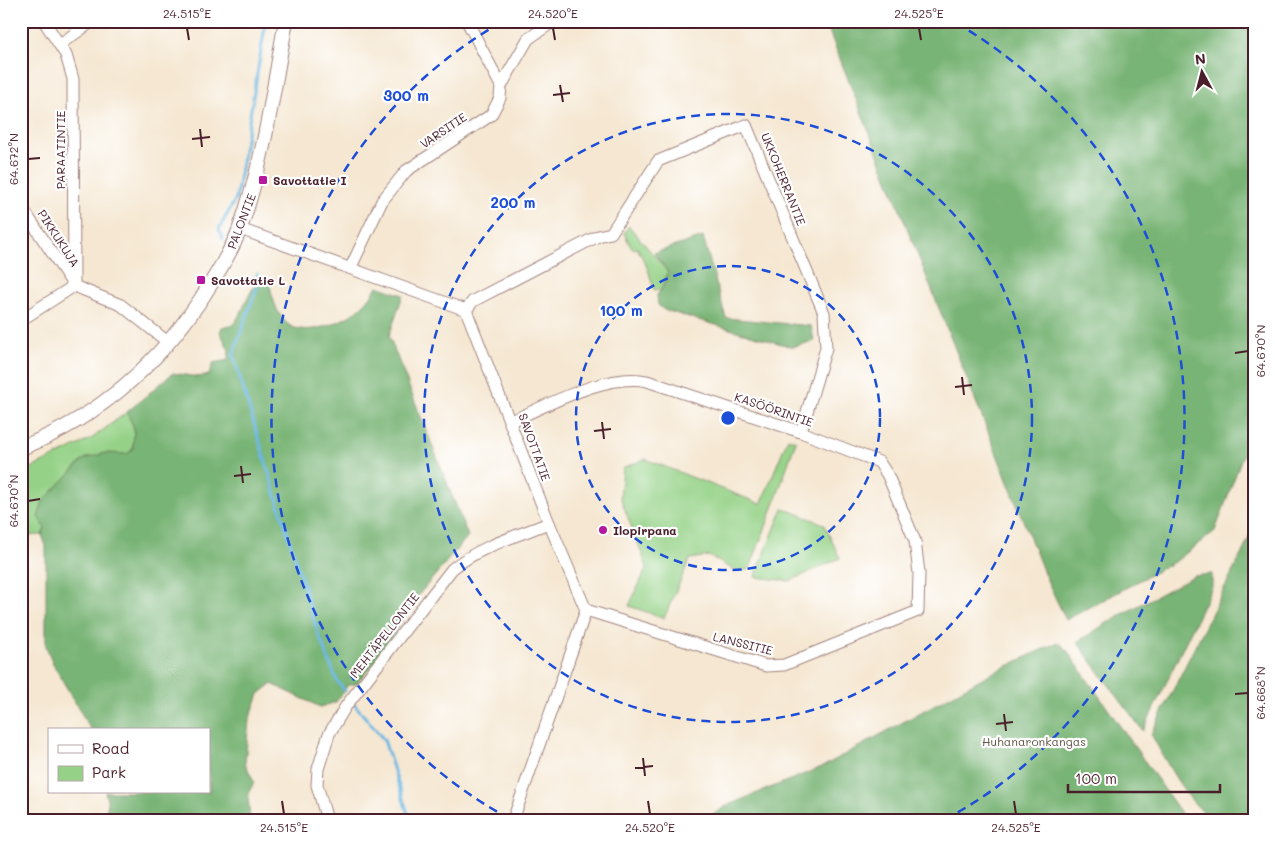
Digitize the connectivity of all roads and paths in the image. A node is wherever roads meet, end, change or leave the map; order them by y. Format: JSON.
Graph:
{"nodes":[{"id":1,"x":44,"y":21,"type":"edge"},
{"id":2,"x":93,"y":21,"type":"edge"},
{"id":3,"x":286,"y":21,"type":"edge"},
{"id":4,"x":467,"y":21,"type":"edge"},
{"id":5,"x":554,"y":21,"type":"edge"},
{"id":6,"x":60,"y":44,"type":"junction"},
{"id":7,"x":501,"y":86,"type":"junction"},
{"id":8,"x":21,"y":206,"type":"edge"},
{"id":9,"x":240,"y":229,"type":"junction"},
{"id":10,"x":351,"y":267,"type":"junction"},
{"id":11,"x":74,"y":286,"type":"junction"},
{"id":12,"x":466,"y":310,"type":"junction"},
{"id":13,"x":21,"y":320,"type":"edge"},
{"id":14,"x":169,"y":343,"type":"junction"},
{"id":15,"x":511,"y":421,"type":"junction"},
{"id":16,"x":801,"y":432,"type":"junction"},
{"id":17,"x":21,"y":448,"type":"edge"},
{"id":18,"x":549,"y":523,"type":"junction"},
{"id":19,"x":586,"y":610,"type":"junction"},
{"id":20,"x":918,"y":611,"type":"joint"},
{"id":21,"x":327,"y":820,"type":"edge"},
{"id":22,"x":513,"y":820,"type":"edge"}],
"edges":[{"from":1,"to":6,"type":"street","name":"PARAATINTIE"},
{"from":2,"to":6,"type":"street"},
{"from":3,"to":9,"type":"street","name":"PALONTIE"},
{"from":4,"to":7,"type":"street"},
{"from":5,"to":7,"type":"street","name":"VARSITIE"},
{"from":6,"to":11,"type":"street","name":"PARAATINTIE"},
{"from":7,"to":10,"type":"street","name":"VARSITIE"},
{"from":8,"to":11,"type":"street","name":"PIKKUKUJA"},
{"from":9,"to":10,"type":"street"},
{"from":9,"to":14,"type":"street","name":"PALONTIE"},
{"from":10,"to":12,"type":"street"},
{"from":11,"to":13,"type":"street"},
{"from":11,"to":14,"type":"street"},
{"from":12,"to":15,"type":"street","name":"SAVOTTATIE"},
{"from":12,"to":16,"type":"street","name":"UKKOHERRANTIE"},
{"from":14,"to":17,"type":"street","name":"PALONTIE"},
{"from":15,"to":16,"type":"street","name":"KASÖÖRINTIE"},
{"from":15,"to":18,"type":"street","name":"SAVOTTATIE"},
{"from":16,"to":20,"type":"street","name":"KASÖÖRINTIE"},
{"from":18,"to":19,"type":"street","name":"SAVOTTATIE"},
{"from":18,"to":21,"type":"street","name":"MEHTÄPELLONTIE"},
{"from":19,"to":20,"type":"street","name":"LANSSITIE"},
{"from":19,"to":22,"type":"street"}]}
